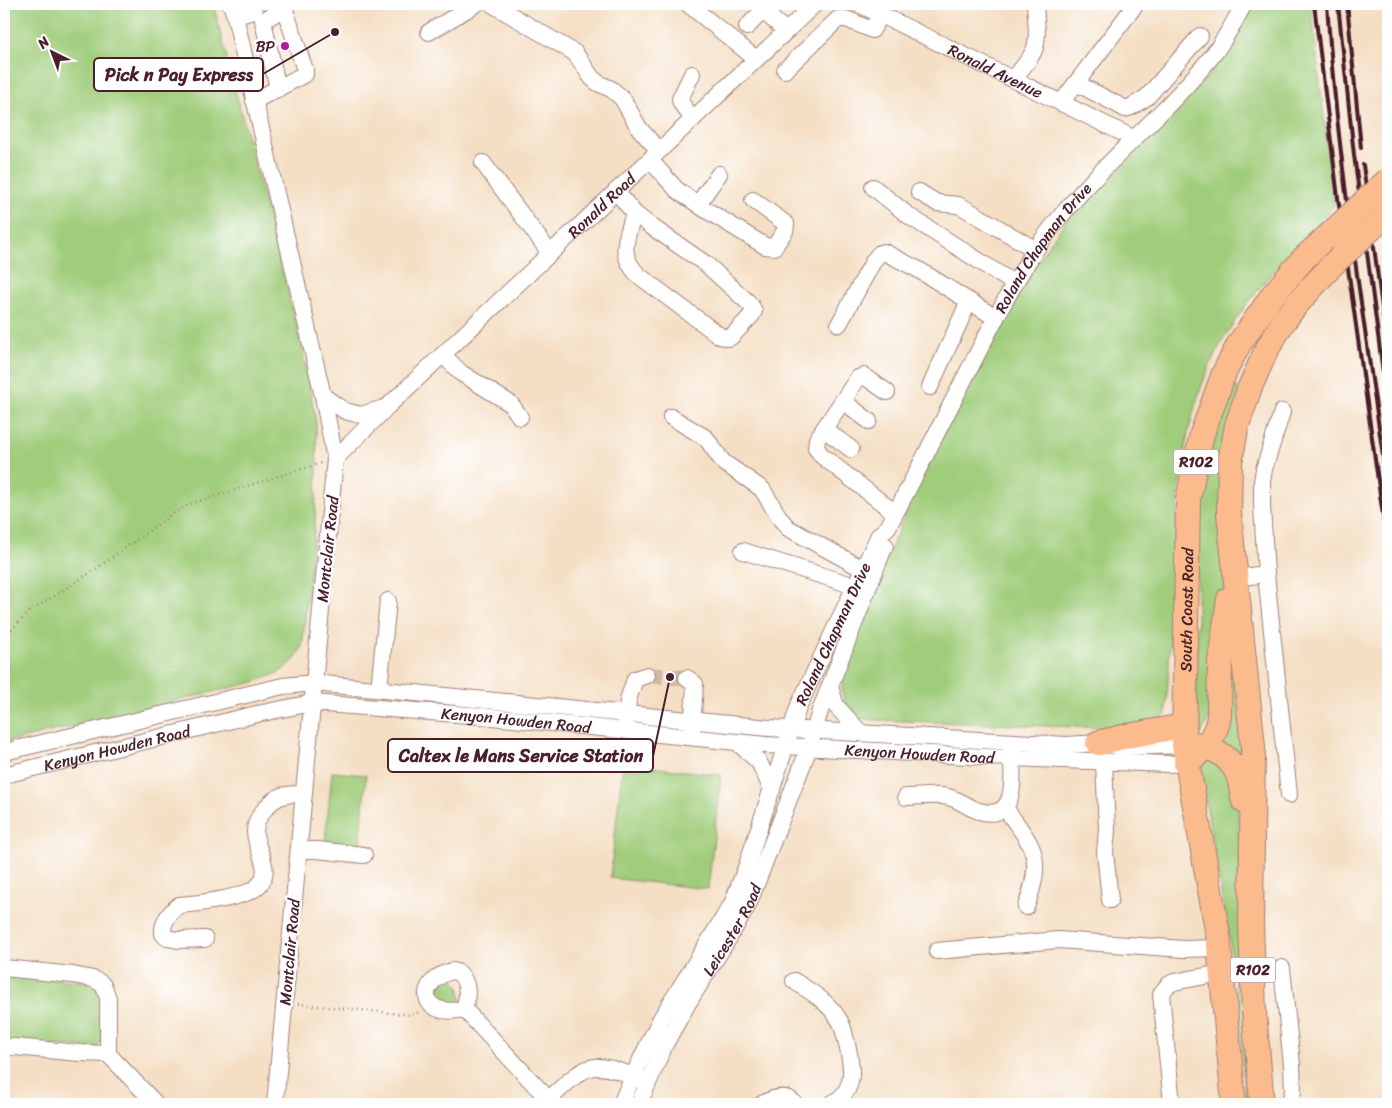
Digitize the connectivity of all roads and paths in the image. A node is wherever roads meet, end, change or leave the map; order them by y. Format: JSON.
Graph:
{"nodes":[{"id":1,"x":476,"y":4,"type":"edge"},
{"id":2,"x":492,"y":4,"type":"edge"},
{"id":3,"x":688,"y":4,"type":"edge"},
{"id":4,"x":815,"y":4,"type":"edge"},
{"id":5,"x":859,"y":4,"type":"edge"},
{"id":6,"x":1136,"y":4,"type":"edge"},
{"id":7,"x":1244,"y":4,"type":"edge"},
{"id":8,"x":1035,"y":5,"type":"dead end"},
{"id":9,"x":284,"y":6,"type":"edge"},
{"id":10,"x":766,"y":8,"type":"edge"},
{"id":11,"x":233,"y":10,"type":"edge"},
{"id":12,"x":254,"y":11,"type":"dead end"},
{"id":13,"x":881,"y":14,"type":"junction"},
{"id":14,"x":747,"y":27,"type":"dead end"},
{"id":15,"x":789,"y":28,"type":"junction"},
{"id":16,"x":429,"y":32,"type":"dead end"},
{"id":17,"x":1200,"y":36,"type":"dead end"},
{"id":18,"x":810,"y":45,"type":"junction"},
{"id":19,"x":756,"y":59,"type":"junction"},
{"id":20,"x":785,"y":70,"type":"dead end"},
{"id":21,"x":692,"y":74,"type":"dead end"},
{"id":22,"x":1013,"y":79,"type":"junction"},
{"id":23,"x":1076,"y":83,"type":"junction"},
{"id":24,"x":278,"y":88,"type":"junction"},
{"id":25,"x":254,"y":101,"type":"junction"},
{"id":26,"x":1061,"y":103,"type":"junction"},
{"id":27,"x":693,"y":119,"type":"junction"},
{"id":28,"x":1133,"y":138,"type":"junction"},
{"id":29,"x":654,"y":155,"type":"junction"},
{"id":30,"x":483,"y":163,"type":"dead end"},
{"id":31,"x":719,"y":174,"type":"dead end"},
{"id":32,"x":1388,"y":180,"type":"edge"},
{"id":33,"x":873,"y":188,"type":"dead end"},
{"id":34,"x":616,"y":191,"type":"junction"},
{"id":35,"x":919,"y":192,"type":"dead end"},
{"id":36,"x":753,"y":200,"type":"dead end"},
{"id":37,"x":698,"y":204,"type":"junction"},
{"id":38,"x":634,"y":213,"type":"junction"},
{"id":39,"x":1388,"y":213,"type":"edge"},
{"id":40,"x":1036,"y":250,"type":"junction"},
{"id":41,"x":550,"y":254,"type":"junction"},
{"id":42,"x":1015,"y":284,"type":"junction"},
{"id":43,"x":969,"y":302,"type":"junction"},
{"id":44,"x":996,"y":318,"type":"junction"},
{"id":45,"x":840,"y":324,"type":"dead end"},
{"id":46,"x":4,"y":327,"type":"edge"},
{"id":47,"x":443,"y":355,"type":"junction"},
{"id":48,"x":4,"y":360,"type":"edge"},
{"id":49,"x":930,"y":387,"type":"dead end"},
{"id":50,"x":887,"y":392,"type":"dead end"},
{"id":51,"x":323,"y":396,"type":"junction"},
{"id":52,"x":843,"y":401,"type":"junction"},
{"id":53,"x":386,"y":408,"type":"junction"},
{"id":54,"x":1282,"y":412,"type":"dead end"},
{"id":55,"x":520,"y":417,"type":"dead end"},
{"id":56,"x":671,"y":417,"type":"dead end"},
{"id":57,"x":870,"y":421,"type":"dead end"},
{"id":58,"x":824,"y":429,"type":"junction"},
{"id":59,"x":851,"y":449,"type":"dead end"},
{"id":60,"x":335,"y":459,"type":"junction"},
{"id":61,"x":4,"y":478,"type":"edge"},
{"id":62,"x":5,"y":510,"type":"edge"},
{"id":63,"x":892,"y":520,"type":"junction"},
{"id":64,"x":4,"y":547,"type":"edge"},
{"id":65,"x":743,"y":550,"type":"dead end"},
{"id":66,"x":863,"y":569,"type":"junction"},
{"id":67,"x":1266,"y":574,"type":"junction"},
{"id":68,"x":1234,"y":575,"type":"junction"},
{"id":69,"x":855,"y":586,"type":"junction"},
{"id":70,"x":388,"y":601,"type":"dead end"},
{"id":71,"x":4,"y":637,"type":"edge"},
{"id":72,"x":646,"y":675,"type":"dead end"},
{"id":73,"x":687,"y":678,"type":"dead end"},
{"id":74,"x":314,"y":683,"type":"junction"},
{"id":75,"x":830,"y":687,"type":"junction"},
{"id":76,"x":379,"y":689,"type":"junction"},
{"id":77,"x":484,"y":700,"type":"junction"},
{"id":78,"x":312,"y":703,"type":"junction"},
{"id":79,"x":577,"y":709,"type":"junction"},
{"id":80,"x":627,"y":714,"type":"junction"},
{"id":81,"x":482,"y":716,"type":"junction"},
{"id":82,"x":693,"y":720,"type":"junction"},
{"id":83,"x":575,"y":726,"type":"junction"},
{"id":84,"x":791,"y":730,"type":"junction"},
{"id":85,"x":626,"y":731,"type":"junction"},
{"id":86,"x":814,"y":731,"type":"junction"},
{"id":87,"x":861,"y":733,"type":"junction"},
{"id":88,"x":692,"y":738,"type":"junction"},
{"id":89,"x":737,"y":742,"type":"junction"},
{"id":90,"x":1190,"y":745,"type":"junction"},
{"id":91,"x":786,"y":747,"type":"junction"},
{"id":92,"x":809,"y":748,"type":"junction"},
{"id":93,"x":1011,"y":750,"type":"junction"},
{"id":94,"x":5,"y":752,"type":"edge"},
{"id":95,"x":1101,"y":753,"type":"junction"},
{"id":96,"x":8,"y":774,"type":"edge"},
{"id":97,"x":772,"y":790,"type":"junction"},
{"id":98,"x":304,"y":794,"type":"junction"},
{"id":99,"x":1289,"y":795,"type":"dead end"},
{"id":100,"x":906,"y":797,"type":"dead end"},
{"id":101,"x":1005,"y":808,"type":"junction"},
{"id":102,"x":1251,"y":836,"type":"junction"},
{"id":103,"x":299,"y":850,"type":"junction"},
{"id":104,"x":364,"y":855,"type":"dead end"},
{"id":105,"x":1110,"y":900,"type":"dead end"},
{"id":106,"x":1026,"y":907,"type":"dead end"},
{"id":107,"x":205,"y":939,"type":"dead end"},
{"id":108,"x":1219,"y":948,"type":"junction"},
{"id":109,"x":937,"y":951,"type":"dead end"},
{"id":110,"x":4,"y":968,"type":"edge"},
{"id":111,"x":1282,"y":968,"type":"dead end"},
{"id":112,"x":1221,"y":973,"type":"junction"},
{"id":113,"x":794,"y":981,"type":"dead end"},
{"id":114,"x":284,"y":1004,"type":"junction"},
{"id":115,"x":434,"y":1008,"type":"junction"},
{"id":116,"x":464,"y":1009,"type":"junction"},
{"id":117,"x":4,"y":1046,"type":"edge"},
{"id":118,"x":108,"y":1054,"type":"junction"},
{"id":119,"x":632,"y":1076,"type":"junction"},
{"id":120,"x":648,"y":1081,"type":"junction"},
{"id":121,"x":547,"y":1102,"type":"edge"},
{"id":122,"x":156,"y":1104,"type":"edge"},
{"id":123,"x":274,"y":1104,"type":"edge"},
{"id":124,"x":621,"y":1104,"type":"edge"},
{"id":125,"x":639,"y":1104,"type":"edge"},
{"id":126,"x":762,"y":1104,"type":"edge"},
{"id":127,"x":795,"y":1104,"type":"edge"},
{"id":128,"x":831,"y":1104,"type":"edge"},
{"id":129,"x":1172,"y":1104,"type":"edge"},
{"id":130,"x":1234,"y":1104,"type":"edge"},
{"id":131,"x":1262,"y":1104,"type":"edge"},
{"id":132,"x":1287,"y":1104,"type":"edge"}],
"edges":[{"from":1,"to":16,"type":"street"},
{"from":2,"to":29,"type":"street"},
{"from":3,"to":19,"type":"street"},
{"from":4,"to":15,"type":"street","name":"Ronald Road"},
{"from":5,"to":13,"type":"street","name":"Ronald Avenue"},
{"from":6,"to":23,"type":"street"},
{"from":7,"to":28,"type":"street","name":"Roland Chapman Drive"},
{"from":8,"to":22,"type":"street"},
{"from":9,"to":24,"type":"street"},
{"from":9,"to":24,"type":"street"},
{"from":10,"to":14,"type":"street"},
{"from":10,"to":15,"type":"street"},
{"from":11,"to":12,"type":"street"},
{"from":11,"to":25,"type":"street","name":"Montclair Road"},
{"from":13,"to":18,"type":"street"},
{"from":13,"to":22,"type":"street","name":"Ronald Avenue"},
{"from":15,"to":18,"type":"street"},
{"from":15,"to":19,"type":"street","name":"Ronald Road"},
{"from":17,"to":23,"type":"street"},
{"from":18,"to":20,"type":"street"},
{"from":19,"to":27,"type":"street","name":"Ronald Road"},
{"from":21,"to":27,"type":"street"},
{"from":22,"to":26,"type":"street","name":"Ronald Avenue"},
{"from":23,"to":26,"type":"street"},
{"from":24,"to":25,"type":"street"},
{"from":25,"to":51,"type":"street","name":"Montclair Road"},
{"from":26,"to":28,"type":"street","name":"Ronald Avenue"},
{"from":27,"to":29,"type":"street","name":"Ronald Road"},
{"from":28,"to":40,"type":"street","name":"Roland Chapman Drive"},
{"from":29,"to":34,"type":"street","name":"Ronald Road"},
{"from":29,"to":37,"type":"street"},
{"from":30,"to":41,"type":"street"},
{"from":31,"to":37,"type":"street"},
{"from":32,"to":90,"type":"highway","name":"South Coast Road","number":"R102","bridge":true},
{"from":33,"to":42,"type":"street"},
{"from":34,"to":38,"type":"street"},
{"from":34,"to":41,"type":"street","name":"Ronald Road"},
{"from":35,"to":40,"type":"street"},
{"from":36,"to":37,"type":"street"},
{"from":38,"to":38,"type":"street"},
{"from":39,"to":68,"type":"highway","number":"R102","bridge":true},
{"from":40,"to":42,"type":"street","name":"Roland Chapman Drive"},
{"from":41,"to":47,"type":"street","name":"Ronald Road"},
{"from":42,"to":44,"type":"street","name":"Roland Chapman Drive"},
{"from":43,"to":44,"type":"street"},
{"from":43,"to":45,"type":"street"},
{"from":43,"to":49,"type":"street"},
{"from":44,"to":63,"type":"street","name":"Roland Chapman Drive"},
{"from":46,"to":48,"type":"path"},
{"from":47,"to":53,"type":"street","name":"Ronald Road"},
{"from":47,"to":55,"type":"street"},
{"from":50,"to":52,"type":"street"},
{"from":51,"to":53,"type":"street","name":"Ronald Road"},
{"from":51,"to":60,"type":"street","name":"Montclair Road"},
{"from":52,"to":57,"type":"street"},
{"from":52,"to":58,"type":"street"},
{"from":53,"to":60,"type":"street","name":"Ronald Road"},
{"from":54,"to":67,"type":"street"},
{"from":56,"to":66,"type":"street"},
{"from":58,"to":59,"type":"street"},
{"from":58,"to":63,"type":"street"},
{"from":60,"to":71,"type":"path"},
{"from":60,"to":74,"type":"street","name":"Montclair Road"},
{"from":61,"to":62,"type":"path"},
{"from":62,"to":64,"type":"path"},
{"from":63,"to":66,"type":"street","name":"Roland Chapman Drive"},
{"from":63,"to":75,"type":"street","name":"Roland Chapman Drive"},
{"from":65,"to":69,"type":"street"},
{"from":66,"to":69,"type":"street","name":"Roland Chapman Drive"},
{"from":67,"to":68,"type":"street"},
{"from":67,"to":99,"type":"street"},
{"from":68,"to":90,"type":"highway"},
{"from":68,"to":102,"type":"highway","number":"R102"},
{"from":69,"to":84,"type":"street","name":"Roland Chapman Drive"},
{"from":70,"to":76,"type":"street"},
{"from":72,"to":80,"type":"street"},
{"from":73,"to":82,"type":"street"},
{"from":74,"to":76,"type":"street","name":"Kenyon Howden Road"},
{"from":74,"to":78,"type":"street","name":"Montclair Road"},
{"from":74,"to":94,"type":"street","name":"Kenyon Howden Road"},
{"from":75,"to":86,"type":"street","name":"Roland Chapman Drive"},
{"from":75,"to":87,"type":"street"},
{"from":76,"to":77,"type":"street","name":"Kenyon Howden Road"},
{"from":77,"to":79,"type":"street","name":"Kenyon Howden Road"},
{"from":77,"to":81,"type":"street"},
{"from":78,"to":81,"type":"street","name":"Kenyon Howden Road"},
{"from":78,"to":96,"type":"street","name":"Kenyon Howden Road"},
{"from":78,"to":98,"type":"street","name":"Montclair Road"},
{"from":79,"to":80,"type":"street","name":"Kenyon Howden Road"},
{"from":79,"to":83,"type":"street"},
{"from":80,"to":82,"type":"street","name":"Kenyon Howden Road"},
{"from":80,"to":85,"type":"street"},
{"from":81,"to":83,"type":"street","name":"Kenyon Howden Road"},
{"from":82,"to":84,"type":"street","name":"Kenyon Howden Road"},
{"from":82,"to":88,"type":"street"},
{"from":83,"to":85,"type":"street","name":"Kenyon Howden Road"},
{"from":84,"to":86,"type":"street","name":"Kenyon Howden Road"},
{"from":84,"to":91,"type":"street","name":"Roland Chapman Drive"},
{"from":85,"to":88,"type":"street","name":"Kenyon Howden Road"},
{"from":86,"to":87,"type":"street","name":"Kenyon Howden Road"},
{"from":86,"to":92,"type":"street","name":"Roland Chapman Drive"},
{"from":87,"to":93,"type":"street","name":"Kenyon Howden Road"},
{"from":88,"to":89,"type":"street","name":"Kenyon Howden Road"},
{"from":89,"to":91,"type":"street","name":"Kenyon Howden Road"},
{"from":89,"to":97,"type":"street"},
{"from":90,"to":95,"type":"highway"},
{"from":90,"to":95,"type":"street","name":"Kenyon Howden Road"},
{"from":90,"to":102,"type":"highway"},
{"from":90,"to":108,"type":"highway","name":"South Coast Road","number":"R102"},
{"from":91,"to":92,"type":"street","name":"Kenyon Howden Road"},
{"from":91,"to":97,"type":"street","name":"Leicester Road"},
{"from":92,"to":93,"type":"street","name":"Kenyon Howden Road"},
{"from":92,"to":120,"type":"street","name":"Leicester Road"},
{"from":93,"to":95,"type":"street","name":"Kenyon Howden Road"},
{"from":93,"to":101,"type":"street"},
{"from":94,"to":96,"type":"street"},
{"from":95,"to":105,"type":"street"},
{"from":97,"to":119,"type":"street","name":"Leicester Road"},
{"from":98,"to":103,"type":"street","name":"Montclair Road"},
{"from":98,"to":107,"type":"street"},
{"from":100,"to":101,"type":"street"},
{"from":101,"to":106,"type":"street"},
{"from":102,"to":131,"type":"highway","number":"R102"},
{"from":103,"to":104,"type":"street"},
{"from":103,"to":114,"type":"street","name":"Montclair Road"},
{"from":108,"to":109,"type":"street"},
{"from":108,"to":112,"type":"highway","name":"South Coast Road","number":"R102"},
{"from":110,"to":118,"type":"street"},
{"from":111,"to":132,"type":"street"},
{"from":112,"to":129,"type":"street"},
{"from":112,"to":130,"type":"highway","name":"South Coast Road","number":"R102"},
{"from":113,"to":128,"type":"street"},
{"from":114,"to":115,"type":"path"},
{"from":114,"to":123,"type":"street","name":"Montclair Road"},
{"from":115,"to":116,"type":"street"},
{"from":115,"to":116,"type":"street"},
{"from":116,"to":121,"type":"street"},
{"from":117,"to":118,"type":"street"},
{"from":118,"to":122,"type":"street"},
{"from":119,"to":120,"type":"street"},
{"from":119,"to":121,"type":"street"},
{"from":119,"to":124,"type":"street","name":"Leicester Road"},
{"from":120,"to":125,"type":"street","name":"Leicester Road"},
{"from":126,"to":127,"type":"street"}]}
